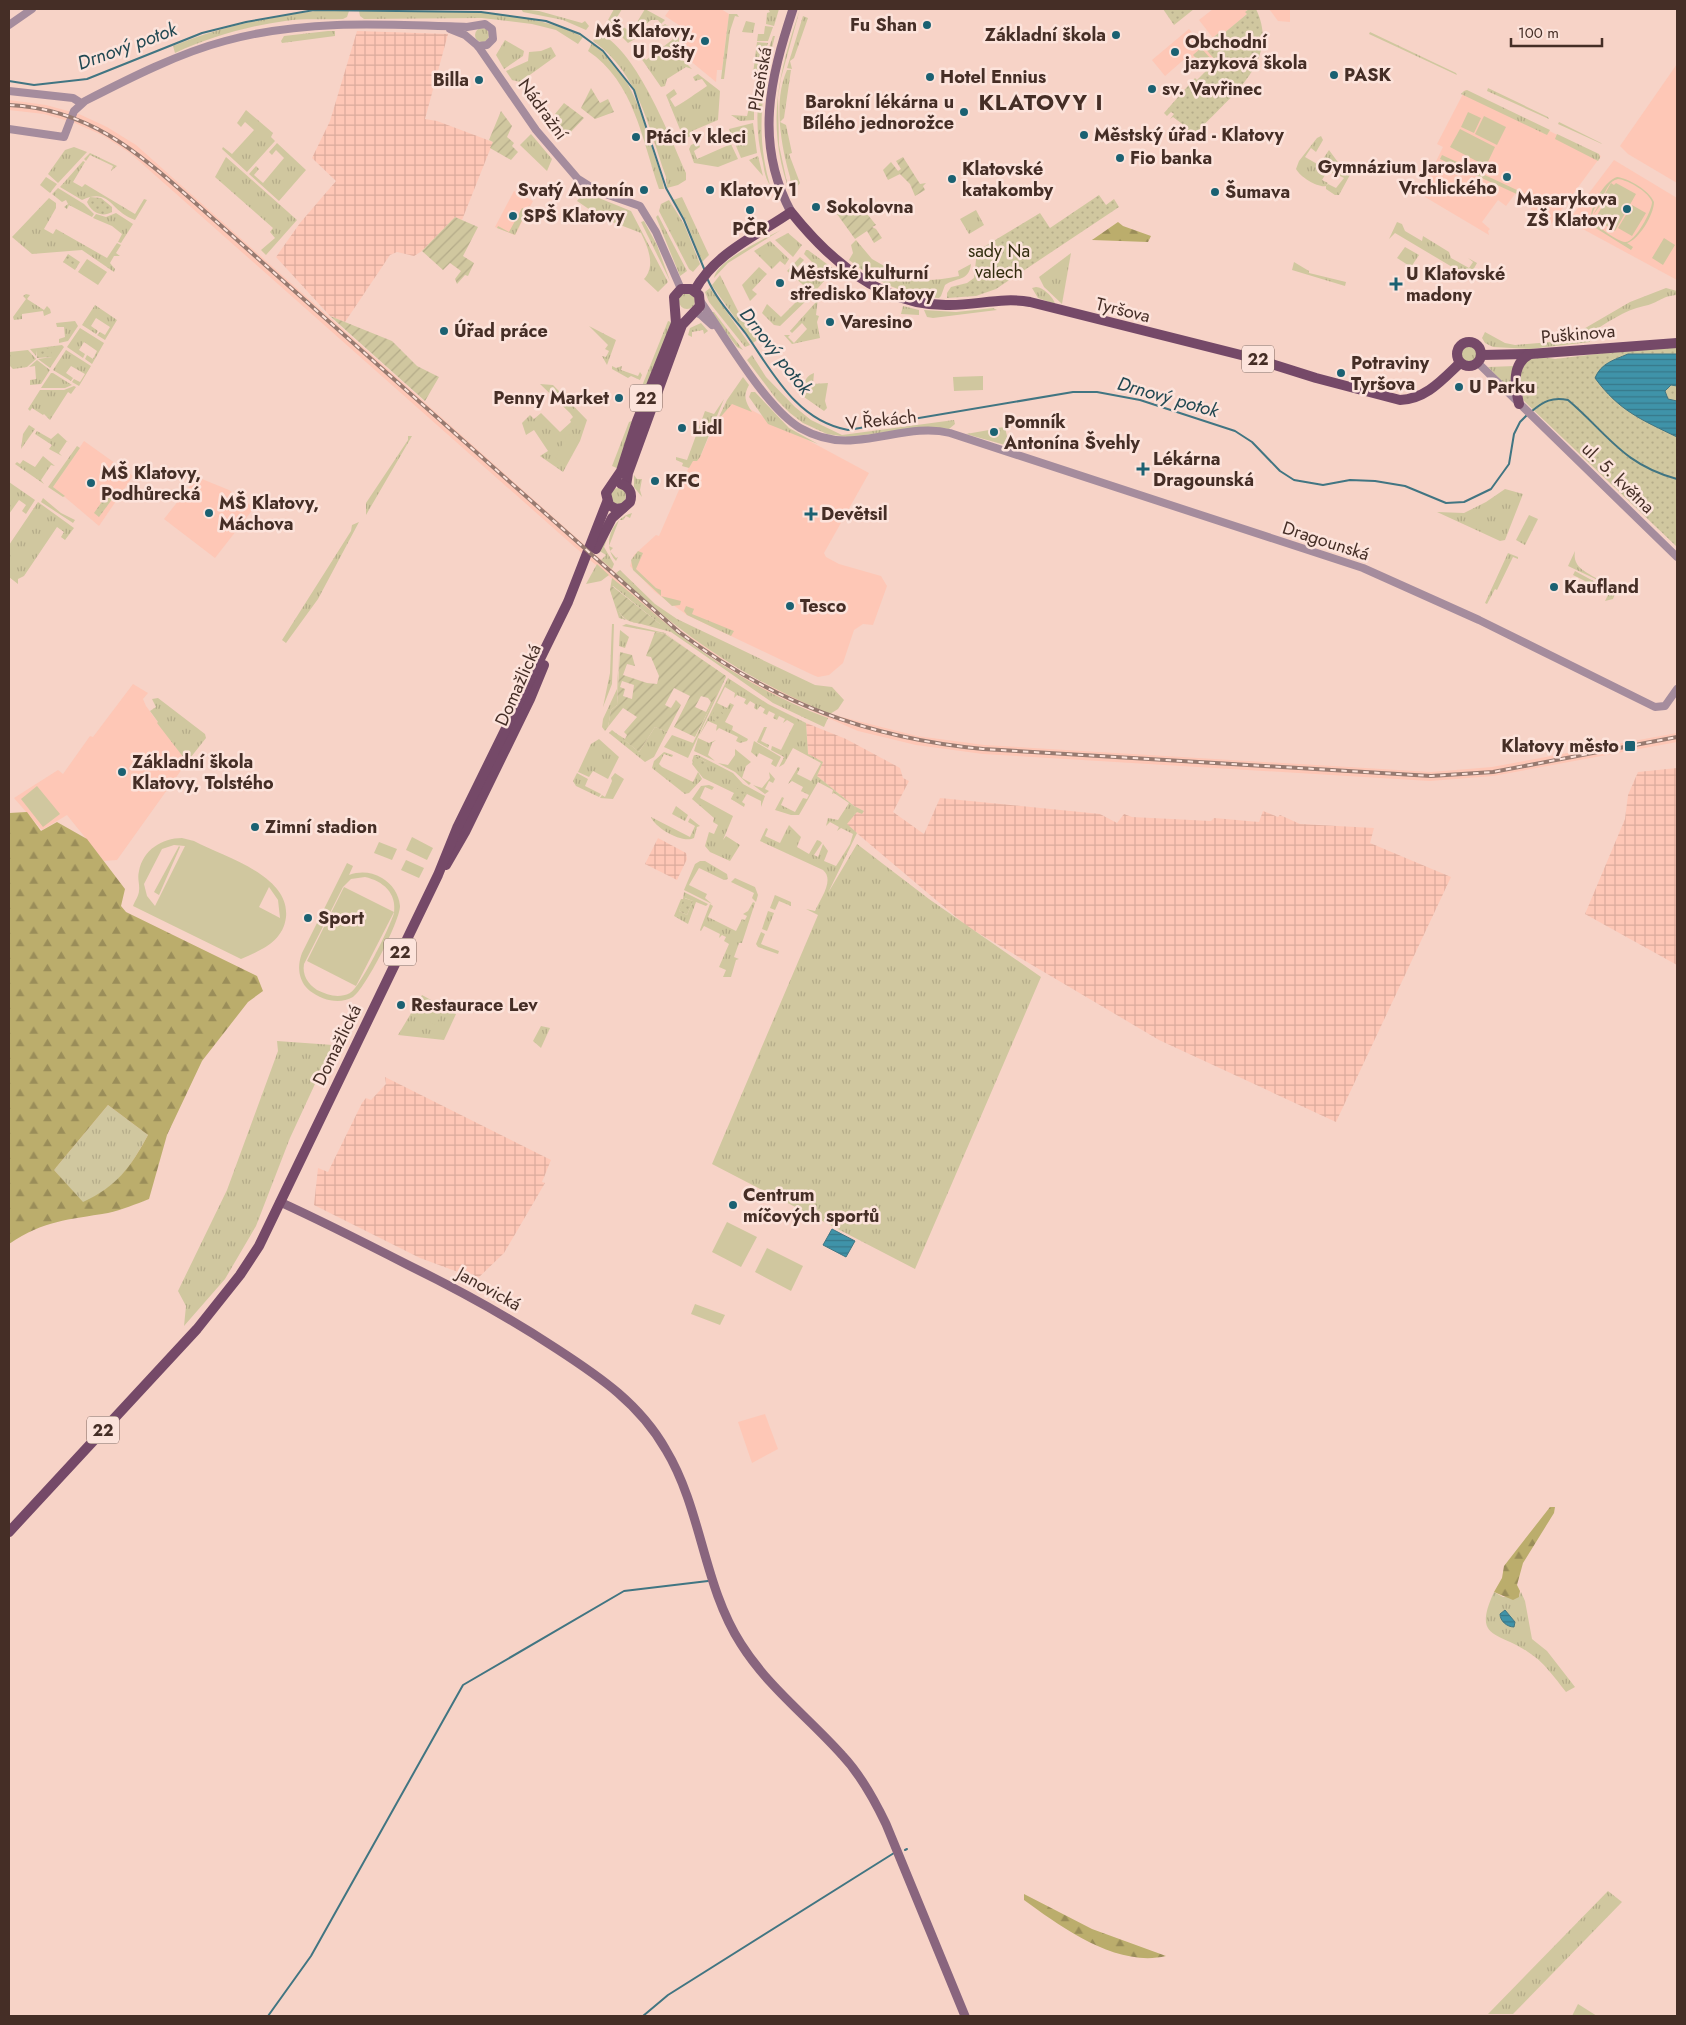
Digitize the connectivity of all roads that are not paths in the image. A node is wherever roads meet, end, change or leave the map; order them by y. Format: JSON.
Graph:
{"nodes":[{"id":1,"x":32,"y":9,"type":"edge"},
{"id":2,"x":793,"y":9,"type":"edge"},
{"id":3,"x":9,"y":25,"type":"edge"},
{"id":4,"x":441,"y":26,"type":"junction"},
{"id":5,"x":474,"y":27,"type":"junction"},
{"id":6,"x":475,"y":44,"type":"junction"},
{"id":7,"x":489,"y":44,"type":"junction"},
{"id":8,"x":496,"y":71,"type":"junction"},
{"id":9,"x":9,"y":91,"type":"edge"},
{"id":10,"x":81,"y":103,"type":"junction"},
{"id":11,"x":9,"y":129,"type":"edge"},
{"id":12,"x":791,"y":212,"type":"junction"},
{"id":13,"x":681,"y":289,"type":"junction"},
{"id":14,"x":695,"y":290,"type":"junction"},
{"id":15,"x":701,"y":302,"type":"junction"},
{"id":16,"x":677,"y":310,"type":"junction"},
{"id":17,"x":693,"y":313,"type":"junction"},
{"id":18,"x":719,"y":331,"type":"junction"},
{"id":19,"x":1677,"y":343,"type":"edge"},
{"id":20,"x":1530,"y":354,"type":"junction"},
{"id":21,"x":1480,"y":359,"type":"junction"},
{"id":22,"x":1460,"y":362,"type":"junction"},
{"id":23,"x":1520,"y":405,"type":"junction"},
{"id":24,"x":944,"y":432,"type":"joint"},
{"id":25,"x":612,"y":485,"type":"junction"},
{"id":26,"x":626,"y":486,"type":"junction"},
{"id":27,"x":607,"y":502,"type":"junction"},
{"id":28,"x":623,"y":508,"type":"junction"},
{"id":29,"x":1677,"y":556,"type":"edge"},
{"id":30,"x":1677,"y":690,"type":"edge"},
{"id":31,"x":438,"y":875,"type":"junction"},
{"id":32,"x":280,"y":1202,"type":"junction"},
{"id":33,"x":9,"y":1532,"type":"edge"},
{"id":34,"x":965,"y":2016,"type":"edge"}],
"edges":[{"from":1,"to":3,"type":"street"},
{"from":2,"to":12,"type":"main road","name":"Plzeňská"},
{"from":4,"to":5,"type":"street","name":"Nádražní"},
{"from":4,"to":6,"type":"street","name":"Nádražní"},
{"from":4,"to":10,"type":"street","name":"Nádražní"},
{"from":5,"to":6,"type":"street"},
{"from":5,"to":7,"type":"street","name":"Nádražní"},
{"from":6,"to":7,"type":"street"},
{"from":6,"to":8,"type":"street","name":"Nádražní"},
{"from":7,"to":8,"type":"street","name":"Nádražní"},
{"from":8,"to":13,"type":"street","name":"Nádražní"},
{"from":9,"to":10,"type":"street"},
{"from":10,"to":11,"type":"street"},
{"from":12,"to":14,"type":"main road"},
{"from":12,"to":22,"type":"main road","name":"Tyršova","number":"22"},
{"from":13,"to":14,"type":"main road"},
{"from":13,"to":16,"type":"main road","number":"22"},
{"from":14,"to":15,"type":"main road"},
{"from":15,"to":17,"type":"main road","number":"22"},
{"from":15,"to":18,"type":"street","name":"V Řekách"},
{"from":16,"to":17,"type":"main road"},
{"from":16,"to":25,"type":"main road","number":"22"},
{"from":17,"to":18,"type":"street","name":"V Řekách"},
{"from":17,"to":26,"type":"main road","number":"22"},
{"from":18,"to":24,"type":"street","name":"V Řekách"},
{"from":19,"to":20,"type":"main road","name":"Puškinova"},
{"from":20,"to":21,"type":"main road","name":"Puškinova"},
{"from":20,"to":23,"type":"main road"},
{"from":21,"to":22,"type":"main road"},
{"from":21,"to":22,"type":"main road","number":"22"},
{"from":21,"to":23,"type":"street","name":"ul. 5. května"},
{"from":23,"to":29,"type":"street","name":"ul. 5. května"},
{"from":24,"to":30,"type":"street","name":"Dragounská"},
{"from":25,"to":26,"type":"main road"},
{"from":25,"to":27,"type":"main road","number":"22"},
{"from":26,"to":28,"type":"main road","number":"22"},
{"from":27,"to":28,"type":"main road"},
{"from":27,"to":31,"type":"main road","name":"Domažlická","number":"22"},
{"from":28,"to":31,"type":"main road","name":"Domažlická","number":"22"},
{"from":31,"to":32,"type":"main road","name":"Domažlická","number":"22"},
{"from":32,"to":33,"type":"main road","number":"22"},
{"from":32,"to":34,"type":"main road","name":"Janovická"}]}
